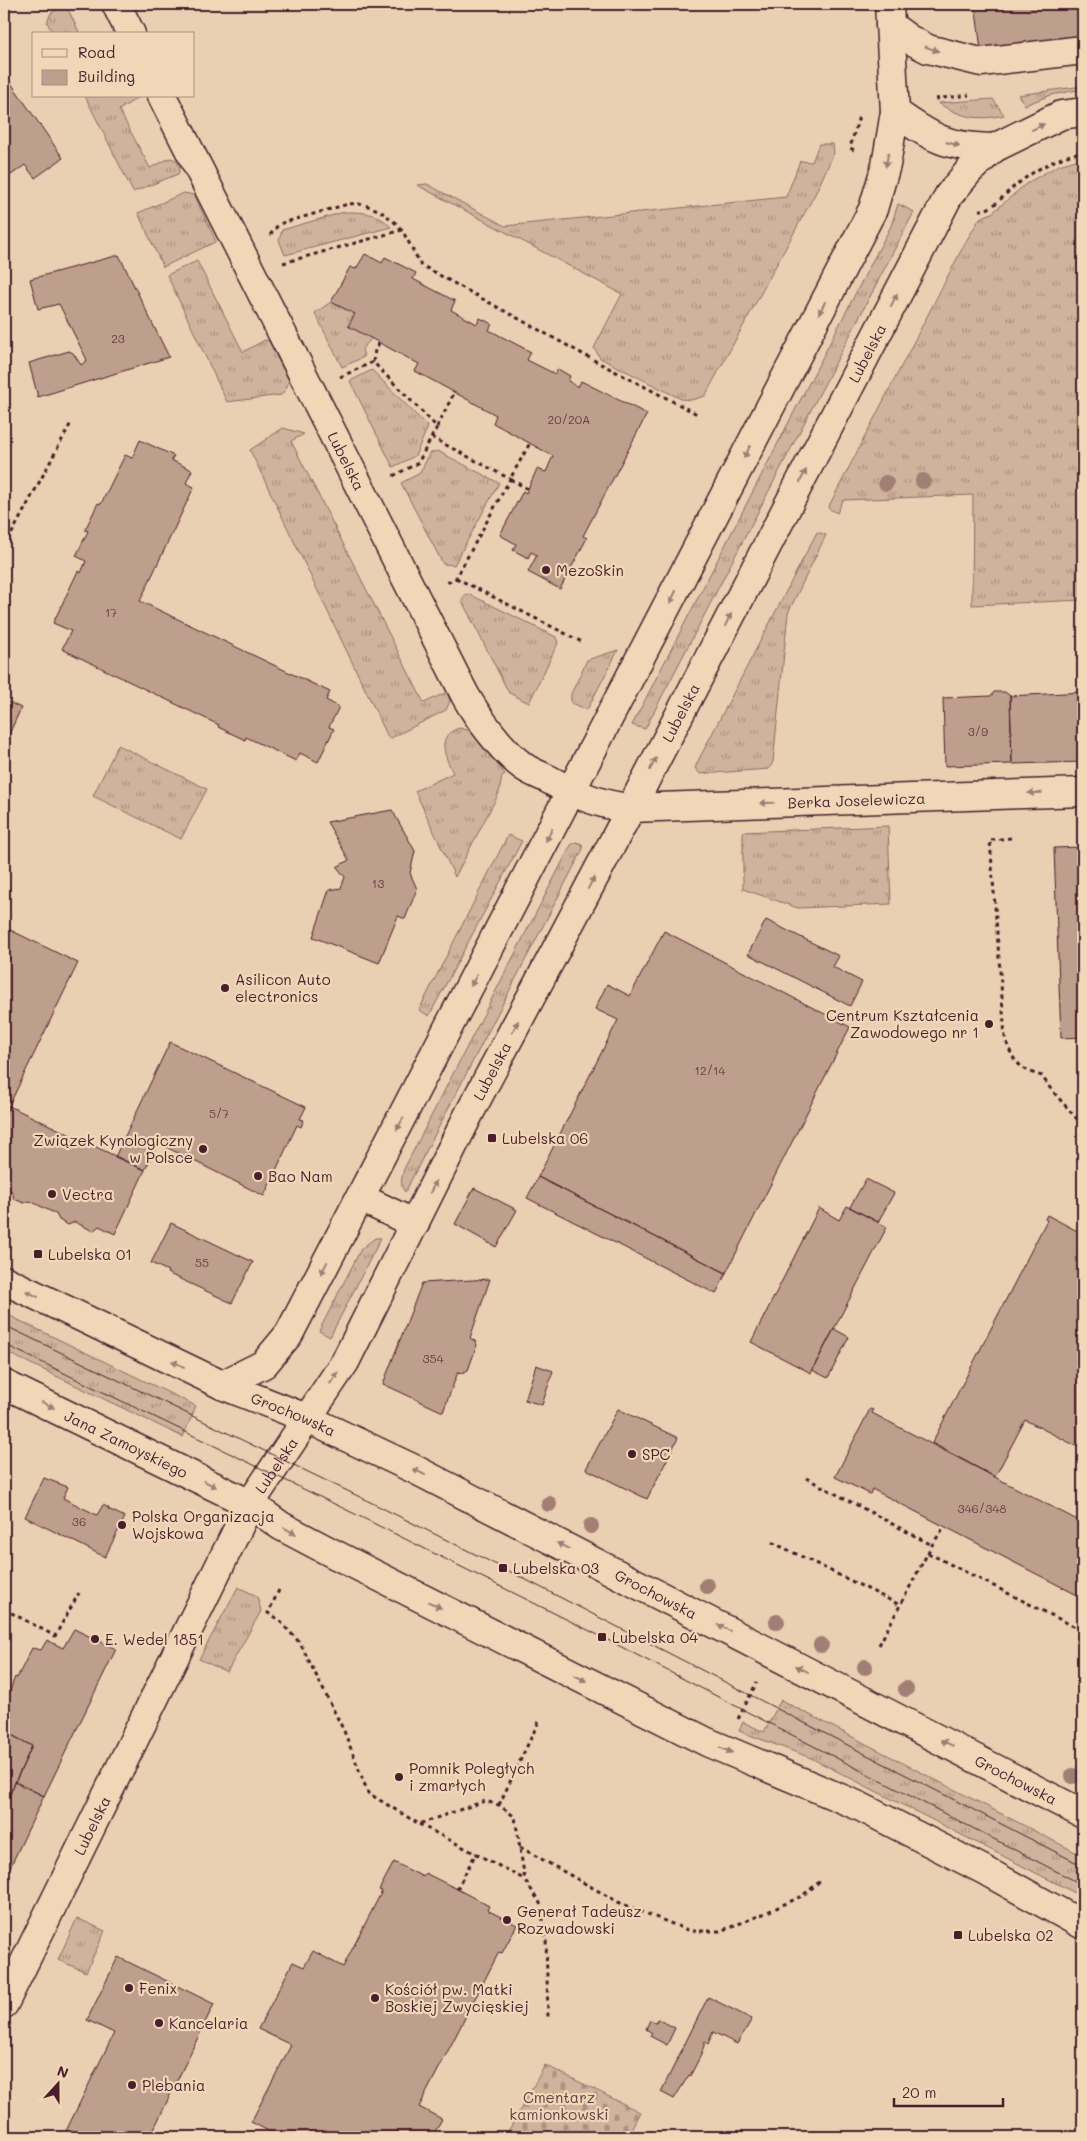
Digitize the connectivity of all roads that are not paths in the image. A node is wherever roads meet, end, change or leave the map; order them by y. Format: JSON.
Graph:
{"nodes":[{"id":1,"x":116,"y":4,"type":"edge"},
{"id":2,"x":890,"y":14,"type":"edge"},
{"id":3,"x":130,"y":32,"type":"edge"},
{"id":4,"x":1083,"y":50,"type":"edge"},
{"id":5,"x":163,"y":98,"type":"edge"},
{"id":6,"x":896,"y":112,"type":"junction"},
{"id":7,"x":1083,"y":112,"type":"edge"},
{"id":8,"x":994,"y":148,"type":"junction"},
{"id":9,"x":571,"y":792,"type":"junction"},
{"id":10,"x":1083,"y":792,"type":"edge"},
{"id":11,"x":631,"y":808,"type":"junction"},
{"id":12,"x":361,"y":1198,"type":"junction"},
{"id":13,"x":415,"y":1224,"type":"junction"},
{"id":14,"x":4,"y":1280,"type":"edge"},
{"id":15,"x":4,"y":1384,"type":"edge"},
{"id":16,"x":222,"y":1385,"type":"junction"},
{"id":17,"x":306,"y":1418,"type":"junction"},
{"id":18,"x":250,"y":1504,"type":"junction"},
{"id":19,"x":1083,"y":1814,"type":"edge"},
{"id":20,"x":1083,"y":1925,"type":"edge"},
{"id":21,"x":4,"y":2004,"type":"edge"}],
"edges":[{"from":1,"to":3,"type":"street"},
{"from":2,"to":4,"type":"street","one_way":true},
{"from":2,"to":6,"type":"street"},
{"from":5,"to":9,"type":"street","name":"Lubelska"},
{"from":6,"to":8,"type":"street","name":"Lubelska","one_way":true},
{"from":6,"to":9,"type":"street","one_way":true},
{"from":8,"to":7,"type":"street","name":"Lubelska","one_way":true},
{"from":11,"to":8,"type":"street","name":"Lubelska","one_way":true},
{"from":9,"to":11,"type":"street","name":"Lubelska"},
{"from":9,"to":12,"type":"street","one_way":true},
{"from":10,"to":11,"type":"street","name":"Berka Joselewicza","one_way":true},
{"from":13,"to":11,"type":"street","name":"Lubelska","one_way":true},
{"from":12,"to":13,"type":"street"},
{"from":12,"to":16,"type":"street","one_way":true},
{"from":17,"to":13,"type":"street","name":"Lubelska","one_way":true},
{"from":16,"to":14,"type":"street","one_way":true},
{"from":15,"to":18,"type":"street","name":"Jana Zamoyskiego","one_way":true},
{"from":16,"to":17,"type":"street","name":"Grochowska"},
{"from":17,"to":18,"type":"street","name":"Lubelska"},
{"from":19,"to":17,"type":"street","name":"Grochowska","one_way":true},
{"from":18,"to":20,"type":"street","one_way":true},
{"from":18,"to":21,"type":"street","name":"Lubelska"}]}
